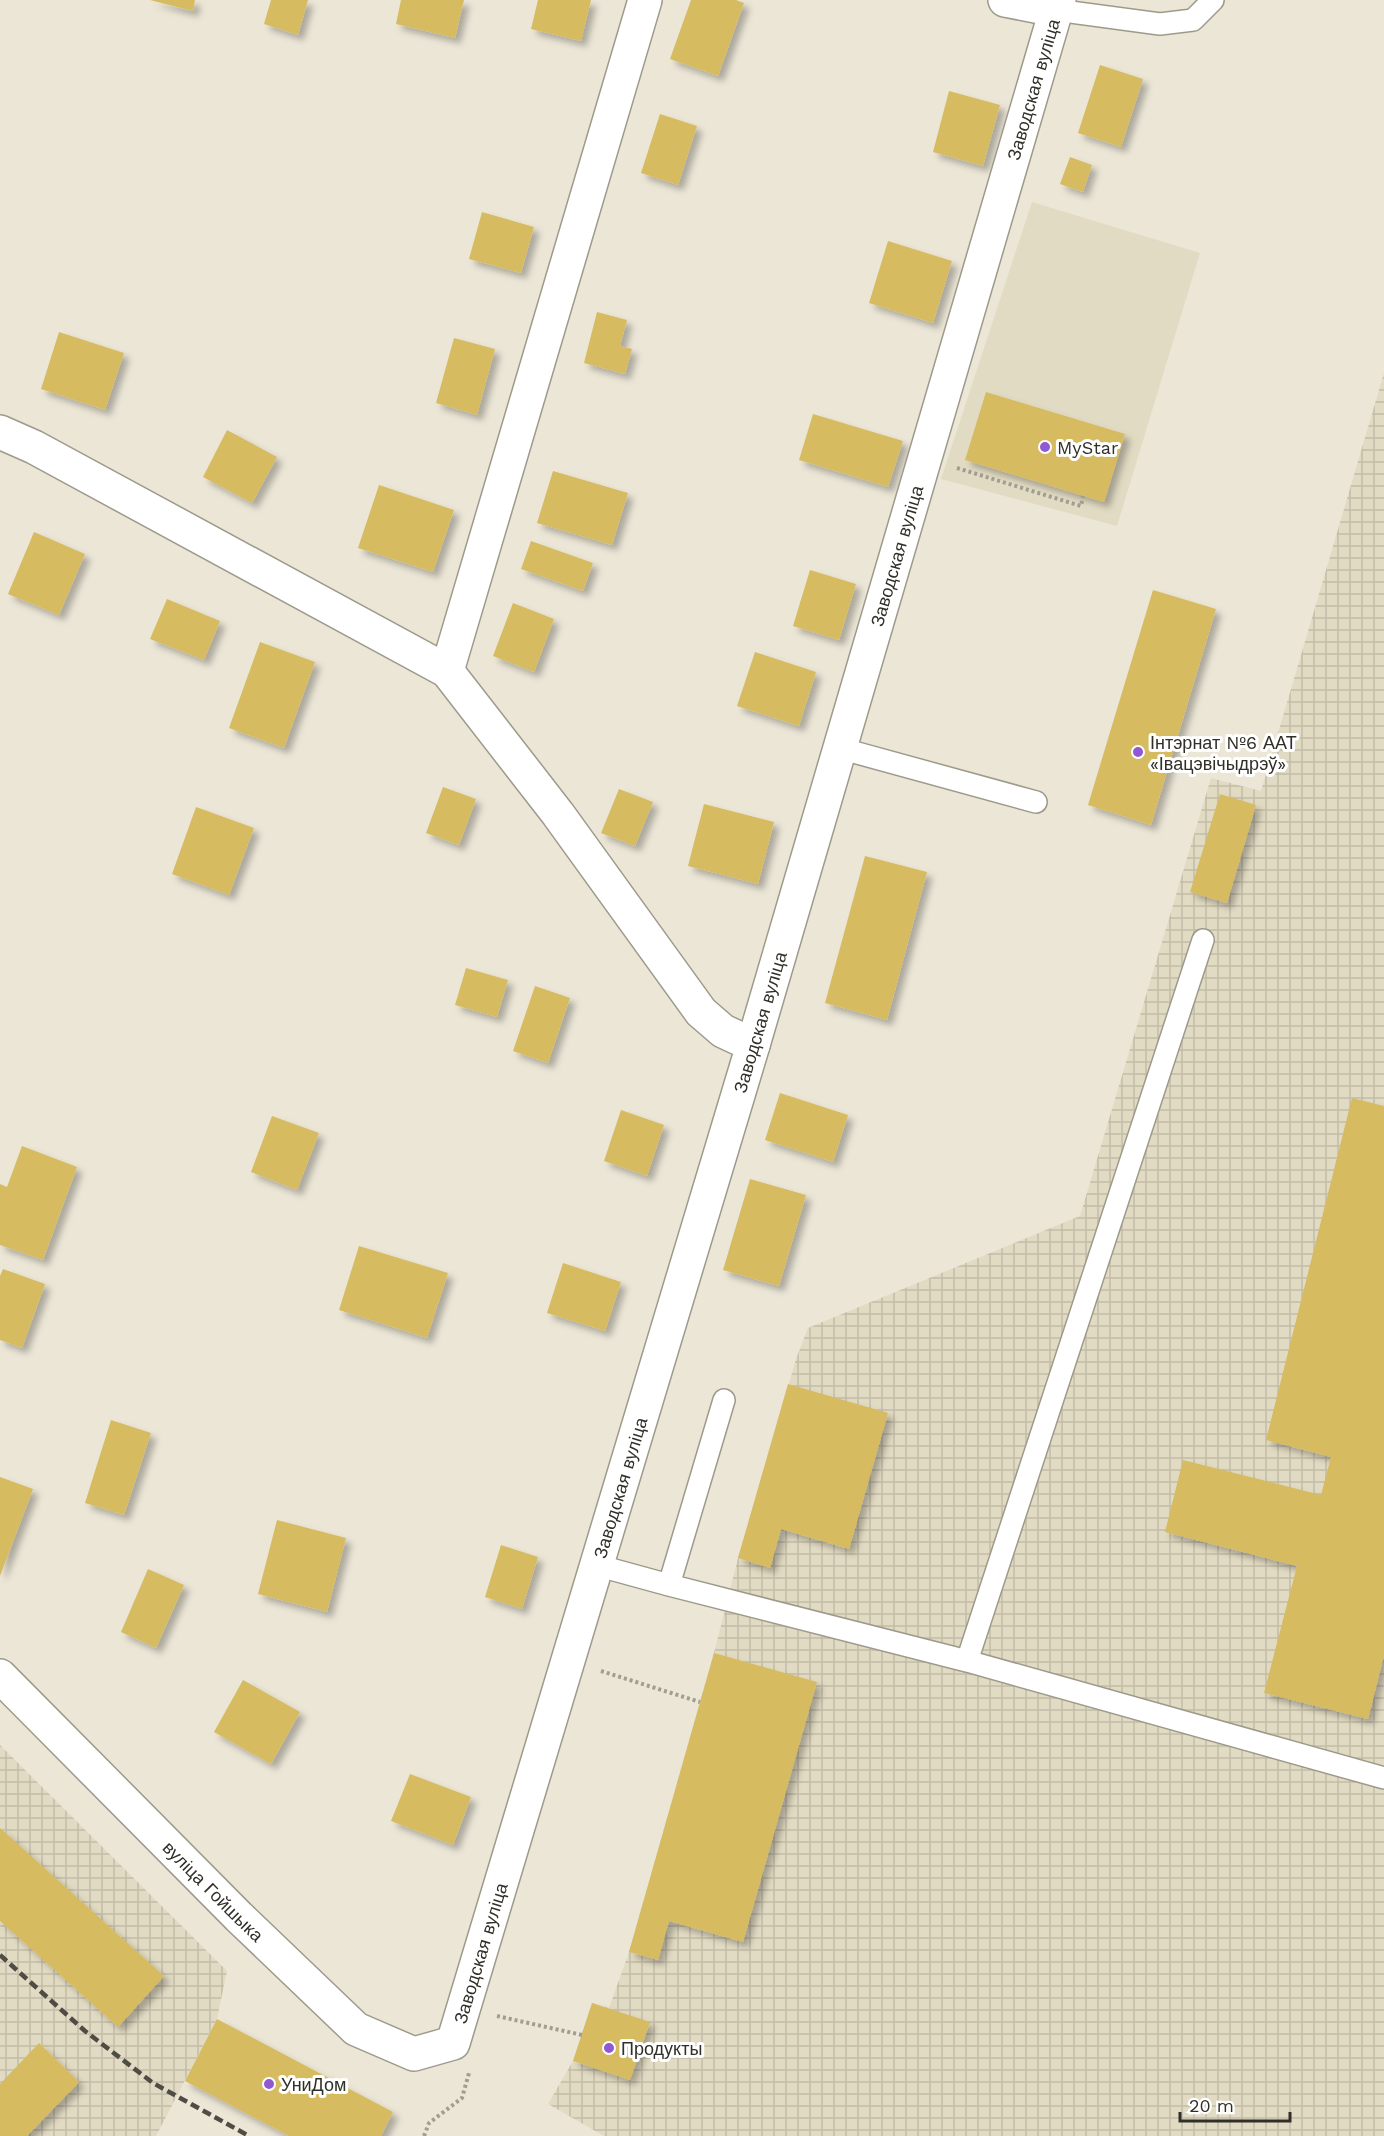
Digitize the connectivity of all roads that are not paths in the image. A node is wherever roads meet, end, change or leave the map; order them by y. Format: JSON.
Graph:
{"nodes":[{"id":1,"x":645,"y":0,"type":"edge"},
{"id":2,"x":1005,"y":0,"type":"edge"},
{"id":3,"x":1213,"y":0,"type":"edge"},
{"id":4,"x":1057,"y":5,"type":"edge"},
{"id":5,"x":0,"y":432,"type":"edge"},
{"id":6,"x":447,"y":671,"type":"junction"},
{"id":7,"x":839,"y":748,"type":"junction"},
{"id":8,"x":1036,"y":802,"type":"dead end"},
{"id":9,"x":1203,"y":940,"type":"dead end"},
{"id":10,"x":753,"y":1044,"type":"junction"},
{"id":11,"x":724,"y":1400,"type":"dead end"},
{"id":12,"x":597,"y":1565,"type":"junction"},
{"id":13,"x":669,"y":1585,"type":"junction"},
{"id":14,"x":967,"y":1661,"type":"junction"},
{"id":15,"x":0,"y":1676,"type":"edge"},
{"id":16,"x":1384,"y":1778,"type":"edge"},
{"id":17,"x":453,"y":2043,"type":"joint"}],
"edges":[{"from":1,"to":6,"type":"street"},
{"from":2,"to":4,"type":"street"},
{"from":3,"to":4,"type":"lane"},
{"from":4,"to":7,"type":"street","name":"Заводская вуліца"},
{"from":5,"to":6,"type":"street"},
{"from":6,"to":10,"type":"street"},
{"from":7,"to":8,"type":"lane"},
{"from":7,"to":10,"type":"street","name":"Заводская вуліца"},
{"from":9,"to":14,"type":"lane"},
{"from":10,"to":12,"type":"street","name":"Заводская вуліца"},
{"from":11,"to":13,"type":"lane"},
{"from":12,"to":13,"type":"lane"},
{"from":12,"to":17,"type":"street","name":"Заводская вуліца"},
{"from":13,"to":14,"type":"lane"},
{"from":14,"to":16,"type":"lane"},
{"from":15,"to":17,"type":"street","name":"вуліца Гойшыка"}]}
